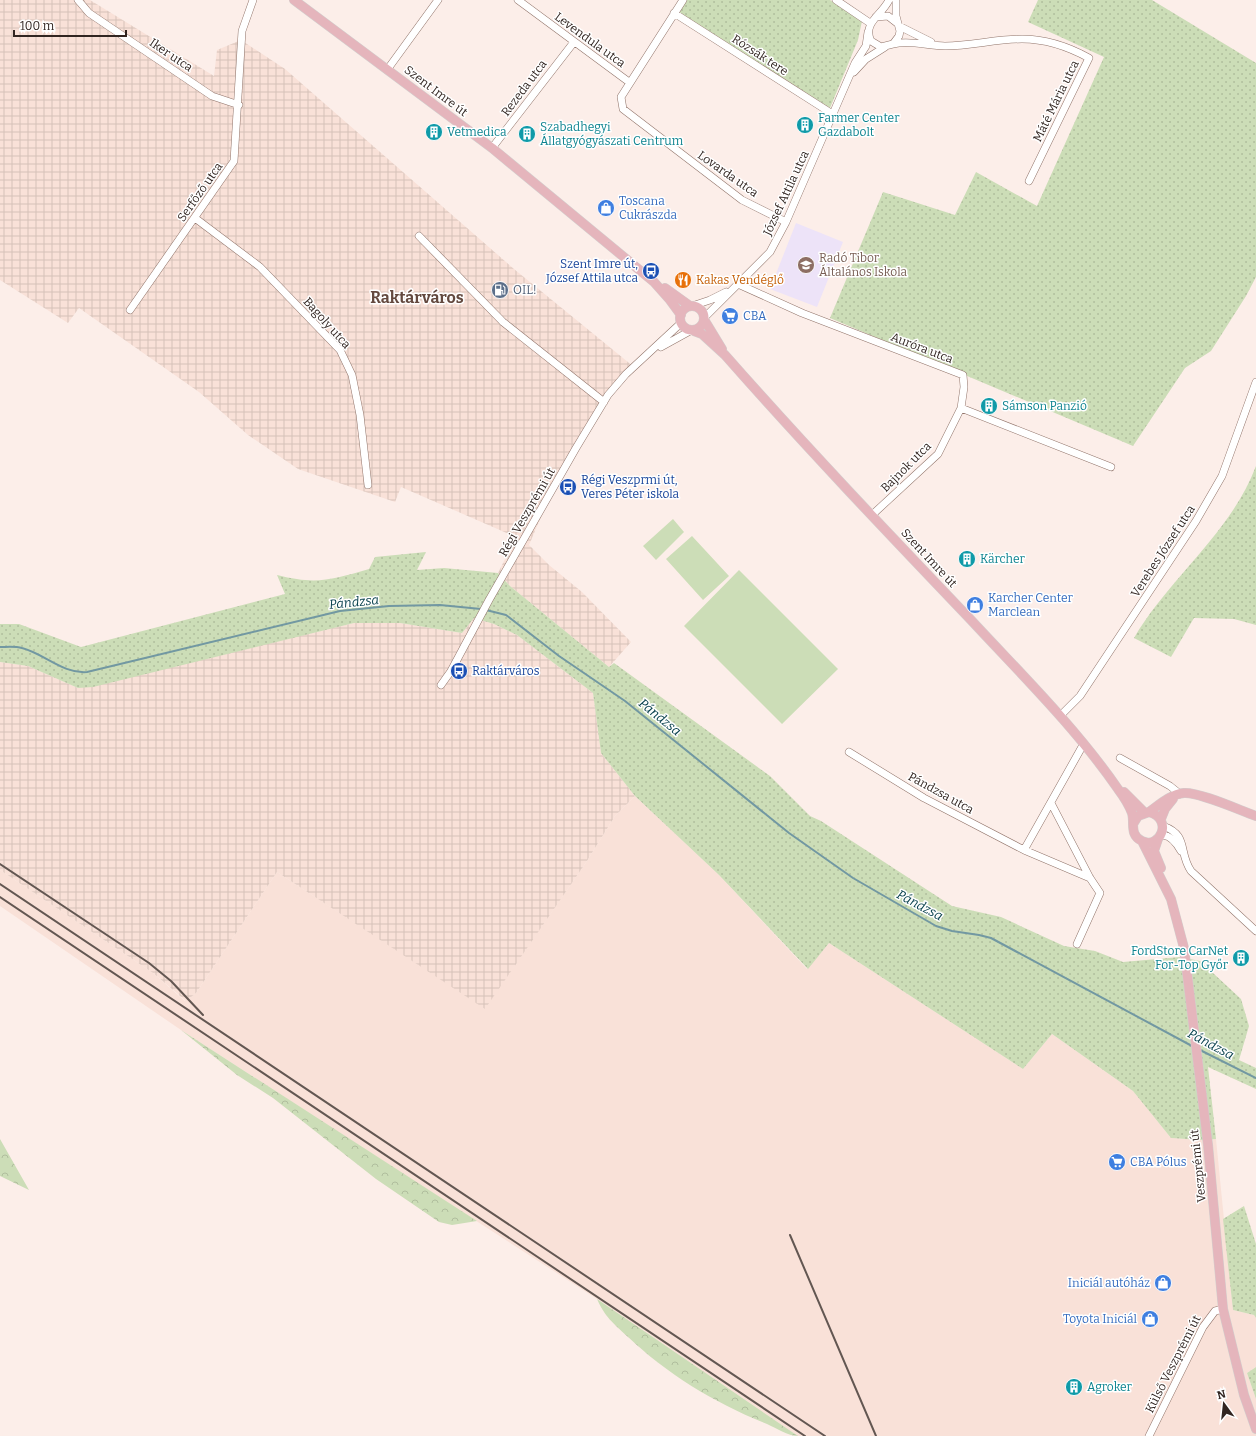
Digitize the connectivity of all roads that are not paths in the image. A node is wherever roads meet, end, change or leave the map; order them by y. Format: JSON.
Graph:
{"nodes":[{"id":1,"x":78,"y":0,"type":"edge"},
{"id":2,"x":253,"y":0,"type":"edge"},
{"id":3,"x":294,"y":0,"type":"edge"},
{"id":4,"x":438,"y":0,"type":"edge"},
{"id":5,"x":518,"y":0,"type":"edge"},
{"id":6,"x":682,"y":0,"type":"edge"},
{"id":7,"x":836,"y":0,"type":"edge"},
{"id":8,"x":889,"y":0,"type":"edge"},
{"id":9,"x":896,"y":0,"type":"edge"},
{"id":10,"x":674,"y":13,"type":"junction"},
{"id":11,"x":873,"y":20,"type":"junction"},
{"id":12,"x":898,"y":24,"type":"junction"},
{"id":13,"x":868,"y":32,"type":"junction"},
{"id":14,"x":574,"y":42,"type":"junction"},
{"id":15,"x":893,"y":44,"type":"junction"},
{"id":16,"x":942,"y":46,"type":"junction"},
{"id":17,"x":885,"y":47,"type":"junction"},
{"id":18,"x":387,"y":70,"type":"junction"},
{"id":19,"x":849,"y":78,"type":"junction"},
{"id":20,"x":629,"y":82,"type":"junction"},
{"id":21,"x":239,"y":105,"type":"junction"},
{"id":22,"x":834,"y":115,"type":"junction"},
{"id":23,"x":492,"y":148,"type":"junction"},
{"id":24,"x":1029,"y":181,"type":"dead end"},
{"id":25,"x":195,"y":218,"type":"junction"},
{"id":26,"x":786,"y":222,"type":"junction"},
{"id":27,"x":419,"y":236,"type":"dead end"},
{"id":28,"x":654,"y":282,"type":"junction"},
{"id":29,"x":738,"y":284,"type":"junction"},
{"id":30,"x":691,"y":306,"type":"junction"},
{"id":31,"x":130,"y":310,"type":"dead end"},
{"id":32,"x":681,"y":319,"type":"junction"},
{"id":33,"x":705,"y":319,"type":"junction"},
{"id":34,"x":692,"y":331,"type":"junction"},
{"id":35,"x":725,"y":355,"type":"junction"},
{"id":36,"x":644,"y":358,"type":"junction"},
{"id":37,"x":1256,"y":382,"type":"edge"},
{"id":38,"x":604,"y":402,"type":"junction"},
{"id":39,"x":960,"y":408,"type":"junction"},
{"id":40,"x":1111,"y":467,"type":"dead end"},
{"id":41,"x":368,"y":485,"type":"dead end"},
{"id":42,"x":872,"y":515,"type":"junction"},
{"id":43,"x":441,"y":685,"type":"dead end"},
{"id":44,"x":1060,"y":716,"type":"junction"},
{"id":45,"x":1083,"y":745,"type":"junction"},
{"id":46,"x":849,"y":752,"type":"dead end"},
{"id":47,"x":1120,"y":758,"type":"dead end"},
{"id":48,"x":1112,"y":780,"type":"junction"},
{"id":49,"x":1180,"y":794,"type":"junction"},
{"id":50,"x":1051,"y":803,"type":"junction"},
{"id":51,"x":1147,"y":812,"type":"junction"},
{"id":52,"x":1256,"y":816,"type":"edge"},
{"id":53,"x":1162,"y":823,"type":"junction"},
{"id":54,"x":1133,"y":824,"type":"junction"},
{"id":55,"x":1159,"y":837,"type":"junction"},
{"id":56,"x":1142,"y":841,"type":"junction"},
{"id":57,"x":1024,"y":850,"type":"junction"},
{"id":58,"x":1184,"y":856,"type":"junction"},
{"id":59,"x":1090,"y":878,"type":"junction"},
{"id":60,"x":1171,"y":899,"type":"junction"},
{"id":61,"x":1256,"y":932,"type":"edge"},
{"id":62,"x":1078,"y":944,"type":"dead end"},
{"id":63,"x":1223,"y":1309,"type":"junction"},
{"id":64,"x":1256,"y":1429,"type":"edge"},
{"id":65,"x":1149,"y":1436,"type":"edge"}],
"edges":[{"from":1,"to":21,"type":"street","name":"Iker utca"},
{"from":2,"to":21,"type":"street","name":"Serfőző utca"},
{"from":3,"to":18,"type":"main road","name":"Szent Imre út"},
{"from":4,"to":18,"type":"street"},
{"from":5,"to":14,"type":"street","name":"Levendula utca"},
{"from":6,"to":10,"type":"street"},
{"from":7,"to":11,"type":"street"},
{"from":8,"to":11,"type":"street"},
{"from":9,"to":12,"type":"street"},
{"from":10,"to":20,"type":"street"},
{"from":10,"to":22,"type":"street","name":"Rózsák tere"},
{"from":11,"to":12,"type":"street"},
{"from":11,"to":13,"type":"street"},
{"from":12,"to":15,"type":"street"},
{"from":12,"to":16,"type":"street","name":"Máté Mária utca"},
{"from":13,"to":17,"type":"street"},
{"from":13,"to":19,"type":"street","name":"József Attila utca"},
{"from":14,"to":20,"type":"street","name":"Levendula utca"},
{"from":14,"to":23,"type":"street","name":"Rezeda utca"},
{"from":15,"to":16,"type":"street","name":"Máté Mária utca"},
{"from":15,"to":17,"type":"street"},
{"from":16,"to":24,"type":"street","name":"Máté Mária utca"},
{"from":17,"to":19,"type":"street"},
{"from":18,"to":23,"type":"main road","name":"Szent Imre út"},
{"from":19,"to":22,"type":"street","name":"József Attila utca"},
{"from":20,"to":26,"type":"street","name":"Lovarda utca"},
{"from":21,"to":25,"type":"street","name":"Serfőző utca"},
{"from":22,"to":26,"type":"street","name":"József Attila utca"},
{"from":23,"to":28,"type":"main road","name":"Szent Imre út"},
{"from":25,"to":31,"type":"street","name":"Serfőző utca"},
{"from":25,"to":41,"type":"street","name":"Bagoly utca"},
{"from":26,"to":29,"type":"street","name":"József Attila utca"},
{"from":27,"to":38,"type":"street"},
{"from":28,"to":30,"type":"main road","name":"Szent Imre út"},
{"from":28,"to":32,"type":"main road","name":"Szent Imre út"},
{"from":29,"to":30,"type":"street","name":"József Attila utca"},
{"from":29,"to":33,"type":"street","name":"József Attila utca"},
{"from":29,"to":39,"type":"street","name":"Auróra utca"},
{"from":30,"to":32,"type":"main road"},
{"from":30,"to":33,"type":"main road"},
{"from":32,"to":34,"type":"main road"},
{"from":32,"to":36,"type":"street","name":"Régi Veszprémi út"},
{"from":33,"to":34,"type":"main road"},
{"from":33,"to":35,"type":"main road","name":"Szent Imre út"},
{"from":34,"to":35,"type":"main road","name":"Szent Imre út"},
{"from":34,"to":36,"type":"street","name":"Régi Veszprémi út"},
{"from":35,"to":42,"type":"main road","name":"Szent Imre út"},
{"from":36,"to":38,"type":"street","name":"Régi Veszprémi út"},
{"from":37,"to":44,"type":"street","name":"Verebes József utca"},
{"from":38,"to":43,"type":"street","name":"Régi Veszprémi út"},
{"from":39,"to":40,"type":"street"},
{"from":39,"to":42,"type":"street","name":"Bajnok utca"},
{"from":42,"to":44,"type":"main road","name":"Szent Imre út"},
{"from":44,"to":45,"type":"main road","name":"Szent Imre út"},
{"from":45,"to":48,"type":"main road","name":"Szent Imre út"},
{"from":45,"to":50,"type":"street"},
{"from":46,"to":57,"type":"street","name":"Pándzsa utca"},
{"from":47,"to":49,"type":"street"},
{"from":48,"to":51,"type":"main road","name":"Szent Imre út"},
{"from":48,"to":54,"type":"main road","name":"Szent Imre út"},
{"from":49,"to":51,"type":"main road"},
{"from":49,"to":52,"type":"main road"},
{"from":49,"to":53,"type":"main road"},
{"from":50,"to":57,"type":"street"},
{"from":50,"to":59,"type":"street"},
{"from":51,"to":53,"type":"main road"},
{"from":51,"to":54,"type":"main road"},
{"from":53,"to":55,"type":"main road"},
{"from":53,"to":58,"type":"street"},
{"from":54,"to":56,"type":"main road"},
{"from":55,"to":56,"type":"main road"},
{"from":55,"to":58,"type":"street"},
{"from":55,"to":60,"type":"main road","name":"Veszprémi út"},
{"from":56,"to":60,"type":"main road","name":"Veszprémi út"},
{"from":57,"to":59,"type":"street","name":"Pándzsa utca"},
{"from":58,"to":61,"type":"street"},
{"from":59,"to":62,"type":"street"},
{"from":60,"to":63,"type":"main road","name":"Veszprémi út"},
{"from":63,"to":64,"type":"main road","name":"Veszprémi út"},
{"from":63,"to":65,"type":"street","name":"Külső Veszprémi út"}]}
